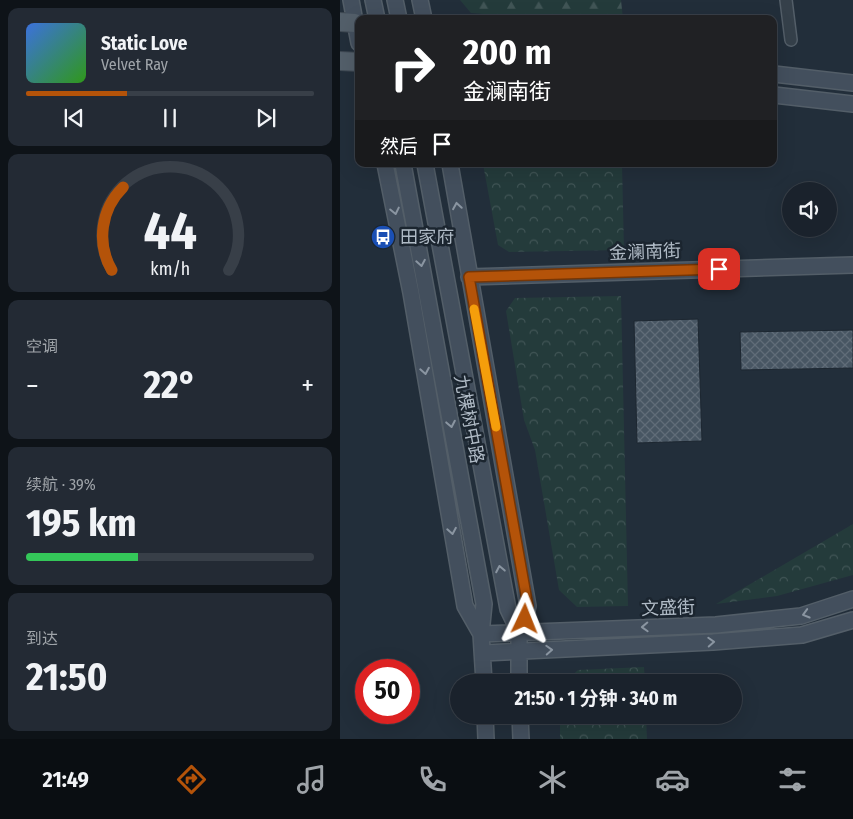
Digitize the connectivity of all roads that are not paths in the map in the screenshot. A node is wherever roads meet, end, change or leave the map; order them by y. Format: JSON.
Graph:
{"nodes":[{"id":1,"x":352,"y":0,"type":"edge"},
{"id":2,"x":373,"y":0,"type":"edge"},
{"id":3,"x":396,"y":0,"type":"edge"},
{"id":4,"x":420,"y":0,"type":"edge"},
{"id":5,"x":786,"y":0,"type":"edge"},
{"id":6,"x":376,"y":15,"type":"edge"},
{"id":7,"x":398,"y":15,"type":"edge"},
{"id":8,"x":423,"y":15,"type":"edge"},
{"id":9,"x":351,"y":22,"type":"edge"},
{"id":10,"x":791,"y":40,"type":"dead end"},
{"id":11,"x":340,"y":61,"type":"edge"},
{"id":12,"x":355,"y":62,"type":"edge"},
{"id":13,"x":777,"y":74,"type":"edge"},
{"id":14,"x":853,"y":83,"type":"edge"},
{"id":15,"x":777,"y":95,"type":"edge"},
{"id":16,"x":853,"y":104,"type":"edge"},
{"id":17,"x":386,"y":167,"type":"edge"},
{"id":18,"x":404,"y":167,"type":"edge"},
{"id":19,"x":426,"y":167,"type":"edge"},
{"id":20,"x":451,"y":167,"type":"edge"},
{"id":21,"x":853,"y":265,"type":"edge"},
{"id":22,"x":469,"y":277,"type":"junction"},
{"id":23,"x":853,"y":600,"type":"edge"},
{"id":24,"x":853,"y":620,"type":"edge"},
{"id":25,"x":519,"y":632,"type":"junction"},
{"id":26,"x":481,"y":634,"type":"junction"},
{"id":27,"x":519,"y":651,"type":"junction"},
{"id":28,"x":483,"y":653,"type":"junction"},
{"id":29,"x":484,"y":674,"type":"edge"},
{"id":30,"x":520,"y":674,"type":"edge"},
{"id":31,"x":485,"y":724,"type":"edge"},
{"id":32,"x":520,"y":724,"type":"edge"},
{"id":33,"x":486,"y":739,"type":"edge"},
{"id":34,"x":521,"y":739,"type":"edge"}],
"edges":[{"from":1,"to":9,"type":"main road"},
{"from":2,"to":6,"type":"main road"},
{"from":3,"to":7,"type":"main road"},
{"from":4,"to":8,"type":"main road"},
{"from":5,"to":10,"type":"street"},
{"from":11,"to":12,"type":"main road"},
{"from":13,"to":14,"type":"main road"},
{"from":15,"to":16,"type":"main road"},
{"from":17,"to":26,"type":"main road","one_way":true},
{"from":18,"to":26,"type":"main road","name":"九棵树中路","one_way":true},
{"from":25,"to":19,"type":"main road","name":"九棵树中路","one_way":true},
{"from":22,"to":20,"type":"main road","one_way":true},
{"from":21,"to":22,"type":"main road","name":"金澜南街"},
{"from":22,"to":25,"type":"main road"},
{"from":23,"to":25,"type":"main road","name":"文盛街","one_way":true},
{"from":27,"to":24,"type":"main road","name":"文盛街","one_way":true},
{"from":25,"to":26,"type":"main road","name":"文盛街"},
{"from":25,"to":27,"type":"main road","name":"九棵树中路"},
{"from":26,"to":28,"type":"main road","name":"九棵树中路"},
{"from":27,"to":28,"type":"main road","name":"文盛街"},
{"from":27,"to":30,"type":"main road","name":"九棵树中路"},
{"from":28,"to":29,"type":"main road","name":"九棵树中路"},
{"from":31,"to":33,"type":"main road"},
{"from":32,"to":34,"type":"main road"}]}
